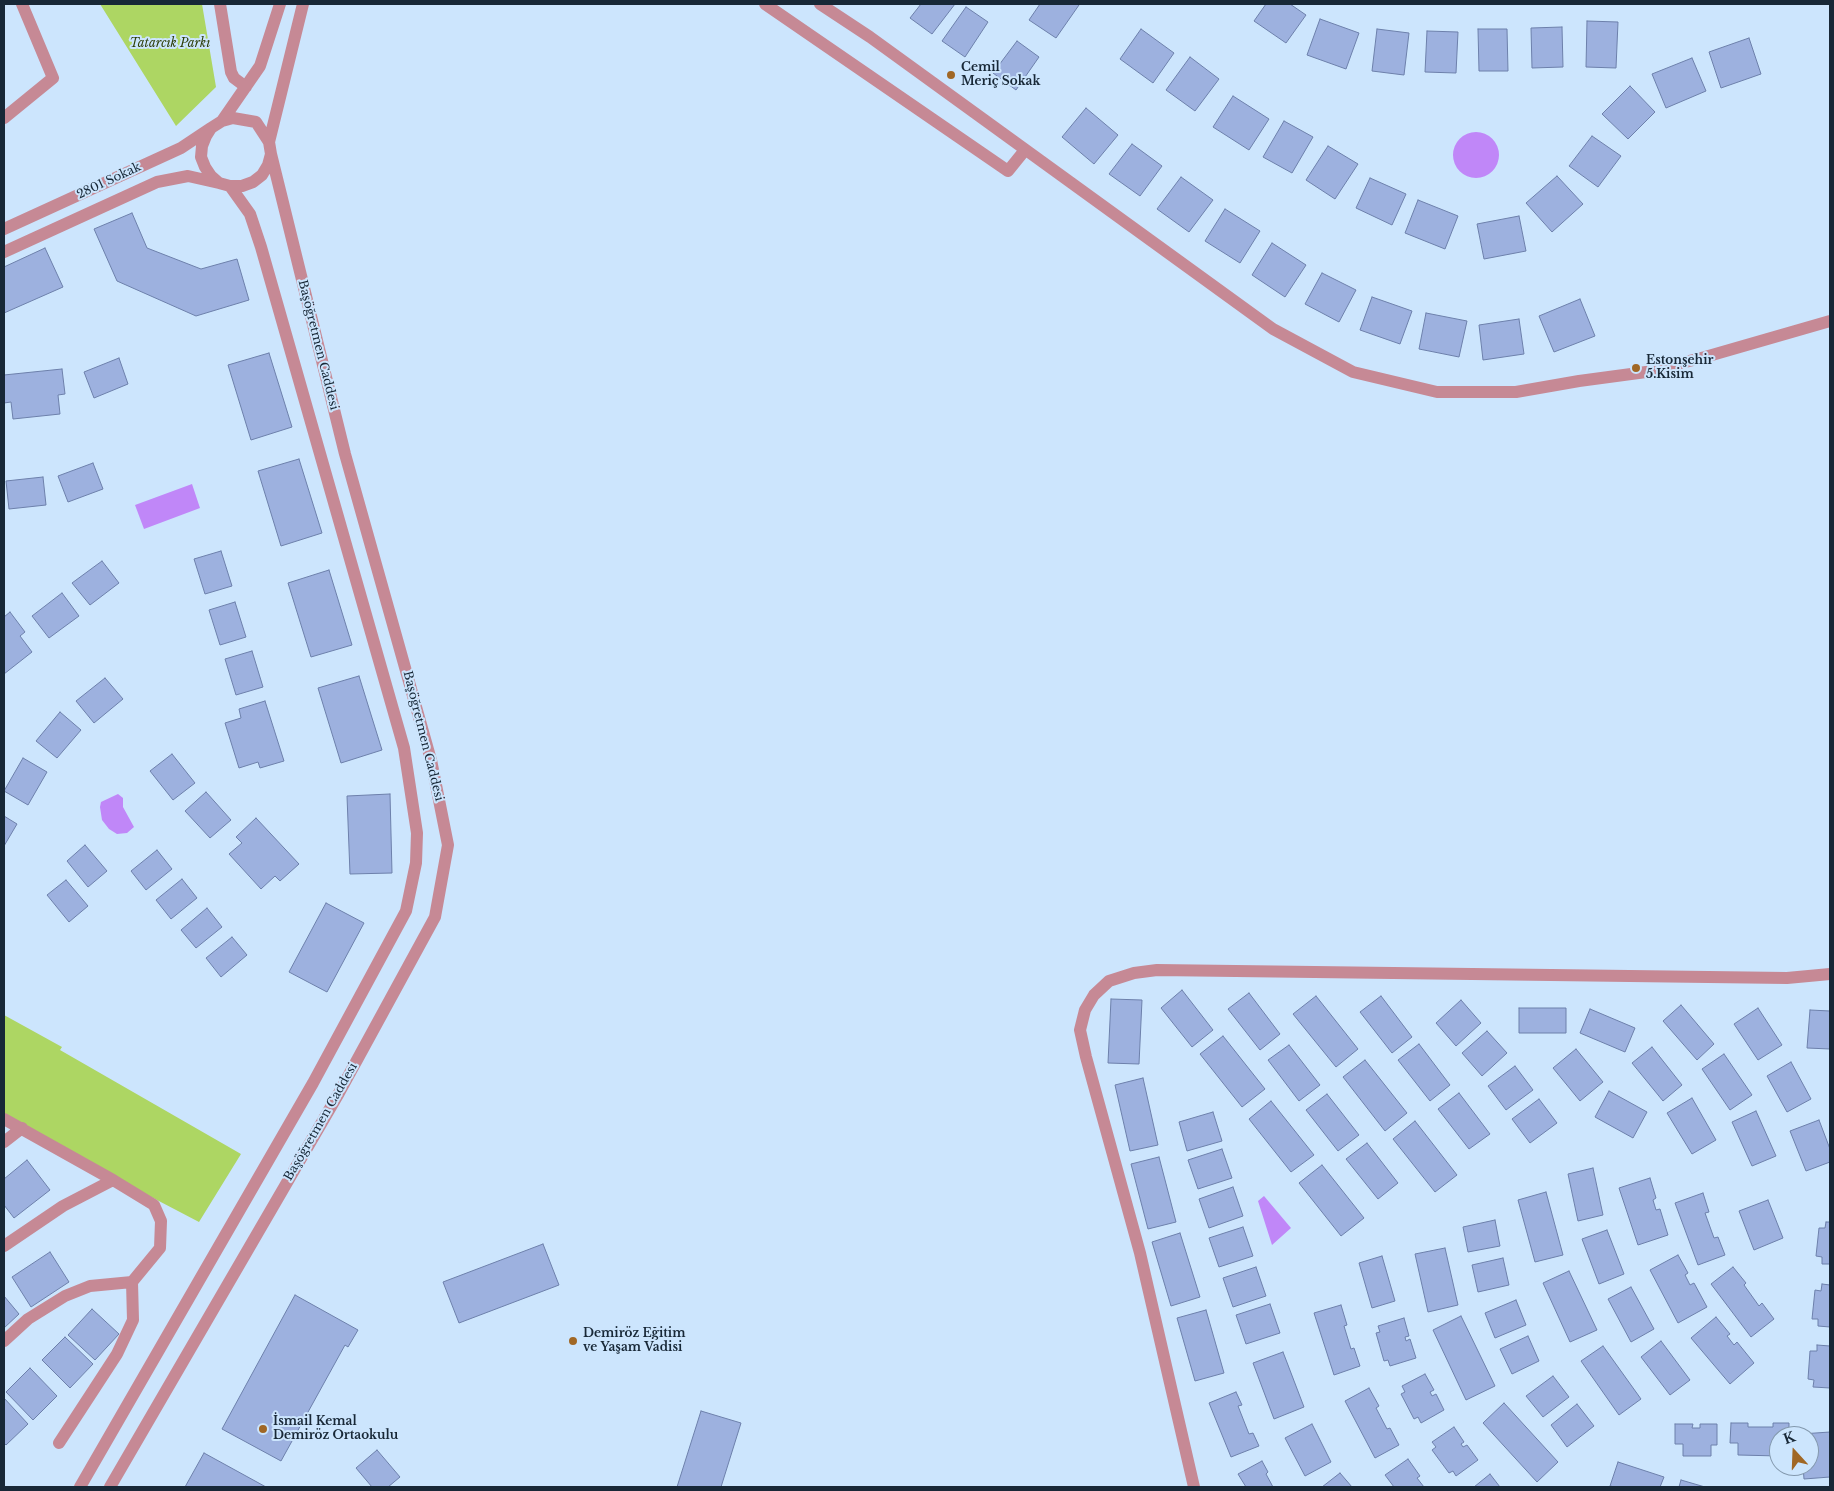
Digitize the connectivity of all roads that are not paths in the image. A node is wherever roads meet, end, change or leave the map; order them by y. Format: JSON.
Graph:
{"nodes":[{"id":1,"x":22,"y":4,"type":"edge"},
{"id":2,"x":220,"y":4,"type":"edge"},
{"id":3,"x":280,"y":4,"type":"edge"},
{"id":4,"x":304,"y":4,"type":"edge"},
{"id":5,"x":765,"y":4,"type":"edge"},
{"id":6,"x":820,"y":4,"type":"edge"},
{"id":7,"x":246,"y":87,"type":"junction"},
{"id":8,"x":4,"y":118,"type":"edge"},
{"id":9,"x":217,"y":124,"type":"junction"},
{"id":10,"x":270,"y":148,"type":"junction"},
{"id":11,"x":1024,"y":150,"type":"junction"},
{"id":12,"x":118,"y":177,"type":"junction"},
{"id":13,"x":225,"y":185,"type":"junction"},
{"id":14,"x":127,"y":195,"type":"junction"},
{"id":15,"x":4,"y":229,"type":"edge"},
{"id":16,"x":4,"y":252,"type":"edge"},
{"id":17,"x":1830,"y":321,"type":"edge"},
{"id":18,"x":1830,"y":974,"type":"edge"},
{"id":19,"x":4,"y":1119,"type":"edge"},
{"id":20,"x":22,"y":1128,"type":"junction"},
{"id":21,"x":4,"y":1142,"type":"edge"},
{"id":22,"x":113,"y":1180,"type":"junction"},
{"id":23,"x":4,"y":1246,"type":"edge"},
{"id":24,"x":132,"y":1282,"type":"junction"},
{"id":25,"x":4,"y":1342,"type":"edge"},
{"id":26,"x":59,"y":1443,"type":"dead end"},
{"id":27,"x":80,"y":1487,"type":"edge"},
{"id":28,"x":110,"y":1487,"type":"edge"},
{"id":29,"x":1194,"y":1487,"type":"edge"}],
"edges":[{"from":1,"to":8,"type":"street"},
{"from":2,"to":7,"type":"street"},
{"from":3,"to":7,"type":"street","name":"2801 Sokak"},
{"from":4,"to":10,"type":"street"},
{"from":5,"to":11,"type":"street"},
{"from":6,"to":11,"type":"street"},
{"from":7,"to":9,"type":"street","name":"2801 Sokak"},
{"from":9,"to":10,"type":"street","name":"Başöğretmen Caddesi"},
{"from":9,"to":12,"type":"street","name":"2801 Sokak"},
{"from":9,"to":13,"type":"street","name":"Başöğretmen Caddesi"},
{"from":10,"to":13,"type":"street"},
{"from":10,"to":28,"type":"street","name":"Başöğretmen Caddesi"},
{"from":11,"to":17,"type":"street"},
{"from":12,"to":14,"type":"street"},
{"from":12,"to":15,"type":"street","name":"2801 Sokak"},
{"from":13,"to":14,"type":"street"},
{"from":13,"to":27,"type":"street","name":"Başöğretmen Caddesi"},
{"from":14,"to":16,"type":"street"},
{"from":18,"to":29,"type":"street"},
{"from":19,"to":20,"type":"street"},
{"from":20,"to":21,"type":"street"},
{"from":20,"to":22,"type":"street"},
{"from":22,"to":23,"type":"street"},
{"from":22,"to":24,"type":"street"},
{"from":24,"to":25,"type":"street"},
{"from":24,"to":26,"type":"street"}]}
